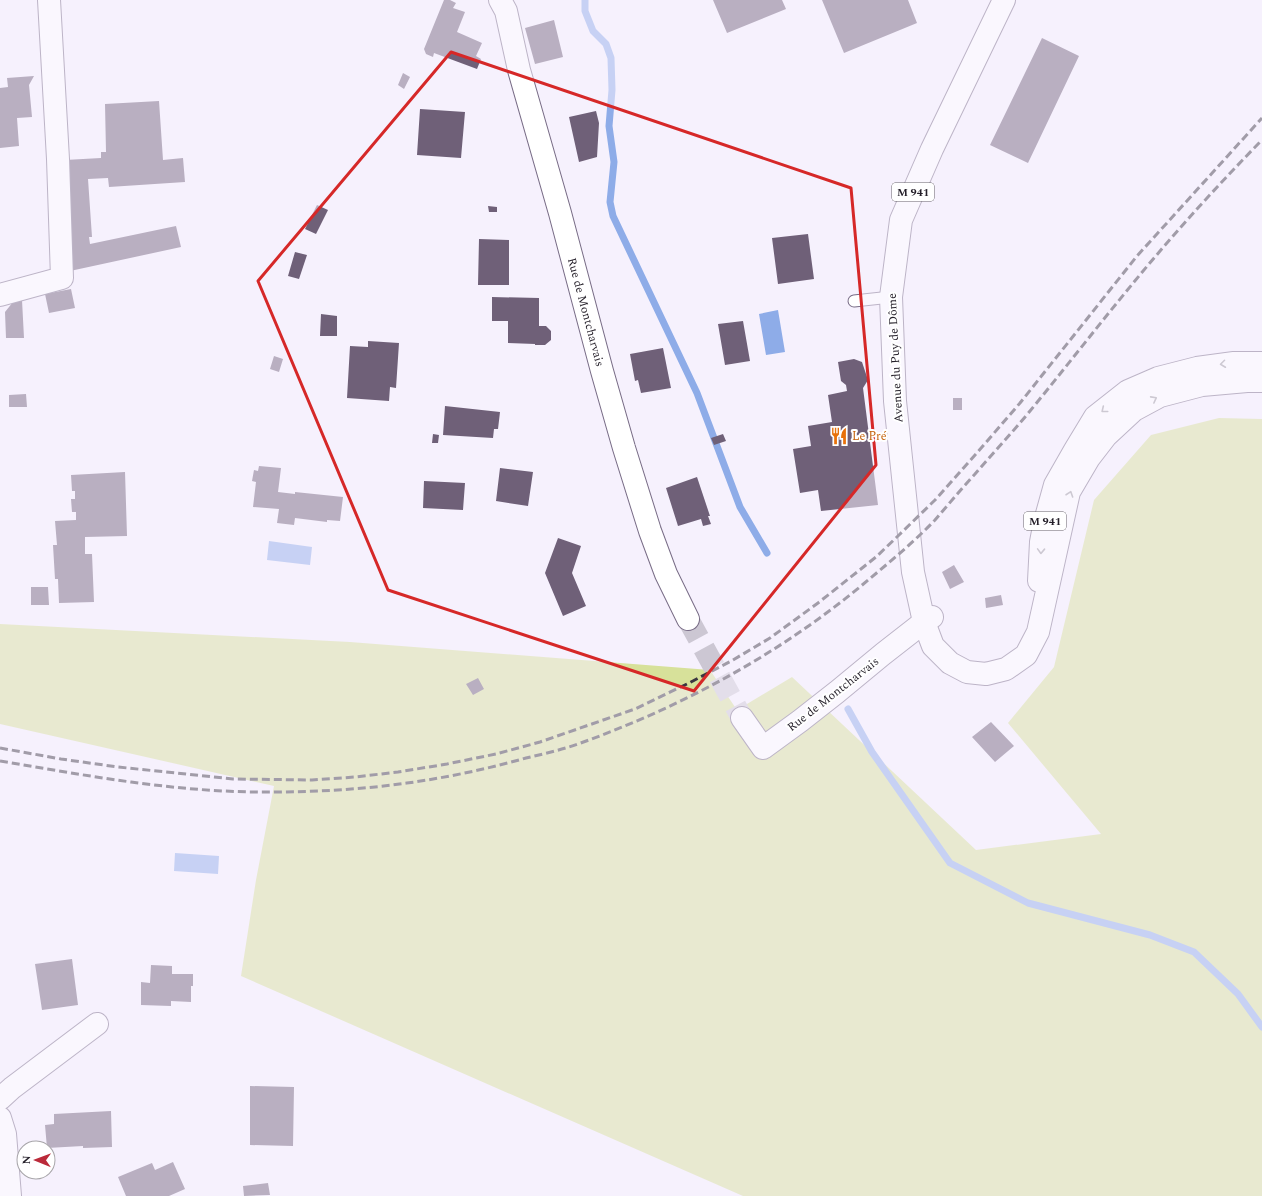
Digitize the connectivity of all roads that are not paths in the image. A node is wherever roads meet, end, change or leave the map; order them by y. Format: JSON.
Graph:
{"nodes":[{"id":1,"x":49,"y":0,"type":"edge"},
{"id":2,"x":500,"y":0,"type":"edge"},
{"id":3,"x":1004,"y":0,"type":"edge"},
{"id":4,"x":0,"y":295,"type":"edge"},
{"id":5,"x":891,"y":297,"type":"junction"},
{"id":6,"x":854,"y":301,"type":"dead end"},
{"id":7,"x":1262,"y":363,"type":"edge"},
{"id":8,"x":1262,"y":381,"type":"edge"},
{"id":9,"x":688,"y":619,"type":"tunnel mouth"},
{"id":10,"x":928,"y":620,"type":"junction"},
{"id":11,"x":742,"y":718,"type":"tunnel mouth"},
{"id":12,"x":97,"y":1024,"type":"dead end"},
{"id":13,"x":0,"y":1099,"type":"edge"},
{"id":14,"x":0,"y":1118,"type":"edge"},
{"id":15,"x":10,"y":1196,"type":"edge"}],
"edges":[{"from":1,"to":4,"type":"main road"},
{"from":2,"to":9,"type":"main road","name":"Rue de Montcharvais"},
{"from":3,"to":5,"type":"main road","name":"Avenue du Puy de Dôme","number":"M 941"},
{"from":5,"to":6,"type":"lane"},
{"from":5,"to":10,"type":"main road","name":"Avenue du Puy de Dôme","number":"M 941"},
{"from":7,"to":10,"type":"main road","name":"Avenue du Puy de Dôme","number":"M 941","one_way":true},
{"from":10,"to":8,"type":"main road","name":"Avenue du Puy de Dôme","number":"M 941","one_way":true},
{"from":10,"to":11,"type":"main road","name":"Rue de Montcharvais"},
{"from":12,"to":13,"type":"main road"},
{"from":14,"to":15,"type":"main road"}]}
